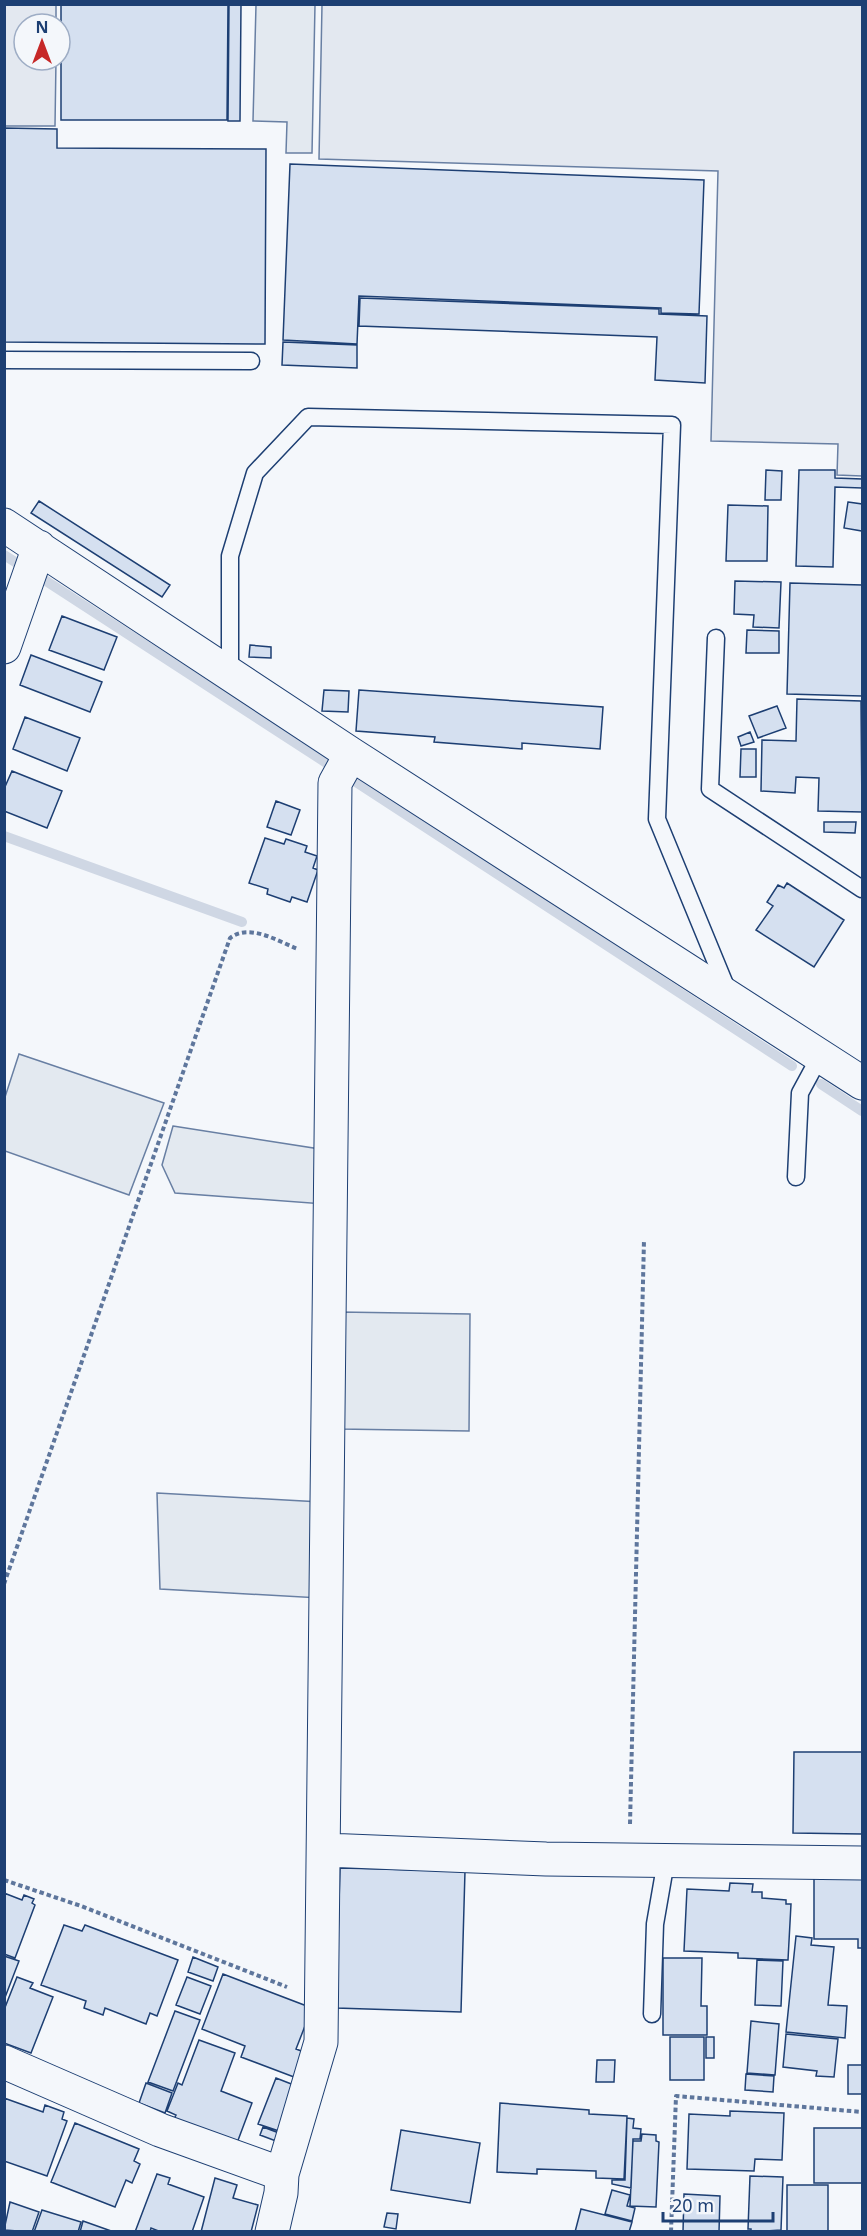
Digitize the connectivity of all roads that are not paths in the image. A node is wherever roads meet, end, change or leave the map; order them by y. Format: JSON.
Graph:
{"nodes":[{"id":1,"x":4,"y":360,"type":"edge"},
{"id":2,"x":251,"y":361,"type":"dead end"},
{"id":3,"x":4,"y":525,"type":"edge"},
{"id":4,"x":39,"y":547,"type":"junction"},
{"id":5,"x":716,"y":638,"type":"dead end"},
{"id":6,"x":4,"y":647,"type":"edge"},
{"id":7,"x":230,"y":674,"type":"junction"},
{"id":8,"x":351,"y":754,"type":"junction"},
{"id":9,"x":862,"y":889,"type":"edge"},
{"id":10,"x":732,"y":1000,"type":"junction"},
{"id":11,"x":820,"y":1056,"type":"junction"},
{"id":12,"x":862,"y":1083,"type":"edge"},
{"id":13,"x":796,"y":1178,"type":"dead end"},
{"id":14,"x":325,"y":1850,"type":"junction"},
{"id":15,"x":666,"y":1861,"type":"junction"},
{"id":16,"x":862,"y":1863,"type":"edge"},
{"id":17,"x":652,"y":2014,"type":"dead end"},
{"id":18,"x":4,"y":2062,"type":"edge"},
{"id":19,"x":282,"y":2174,"type":"junction"},
{"id":20,"x":272,"y":2232,"type":"edge"}],
"edges":[{"from":1,"to":2,"type":"lane"},
{"from":3,"to":4,"type":"street"},
{"from":4,"to":6,"type":"street"},
{"from":4,"to":7,"type":"street"},
{"from":5,"to":9,"type":"lane"},
{"from":7,"to":8,"type":"street"},
{"from":7,"to":10,"type":"lane"},
{"from":8,"to":10,"type":"street"},
{"from":8,"to":14,"type":"street"},
{"from":10,"to":11,"type":"street"},
{"from":11,"to":12,"type":"street"},
{"from":11,"to":13,"type":"lane"},
{"from":14,"to":15,"type":"street"},
{"from":14,"to":19,"type":"street"},
{"from":15,"to":16,"type":"street"},
{"from":15,"to":17,"type":"lane"},
{"from":18,"to":19,"type":"street"},
{"from":19,"to":20,"type":"street"}]}
